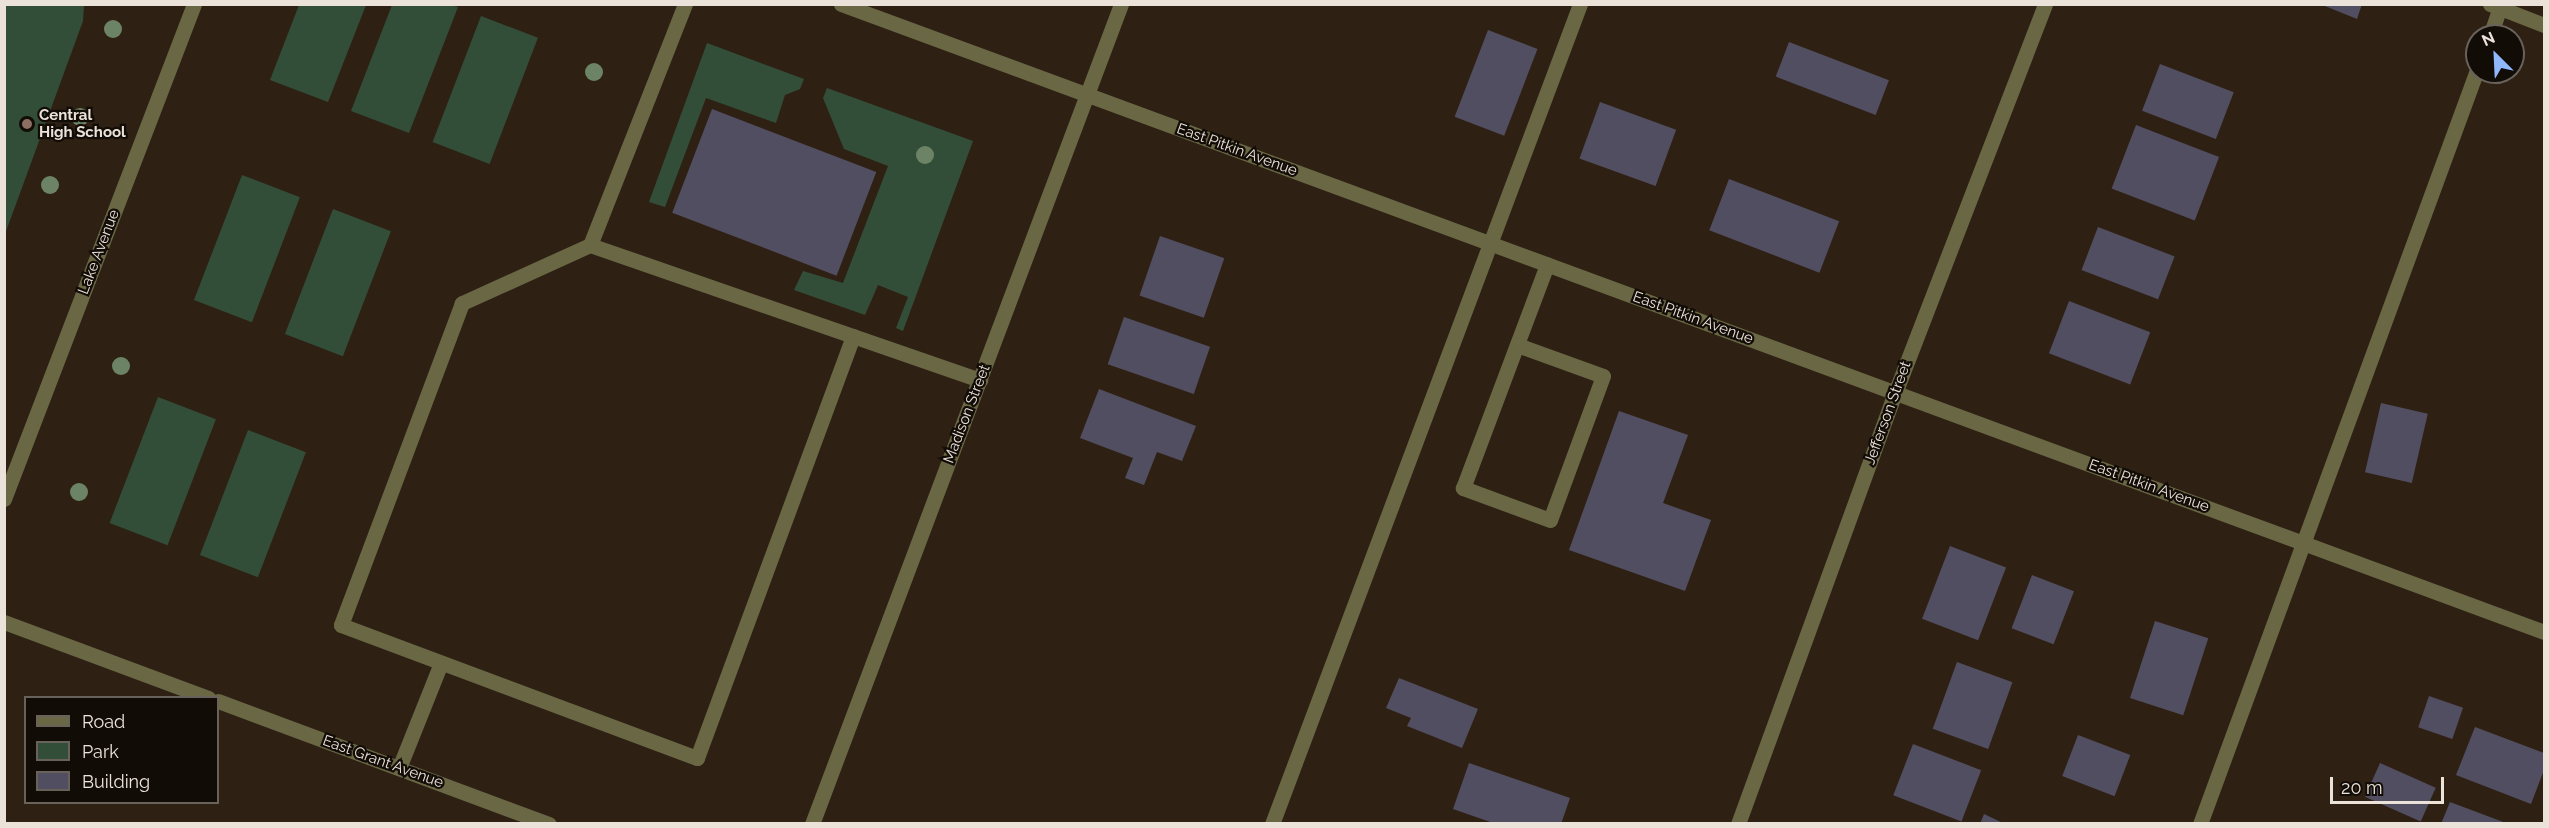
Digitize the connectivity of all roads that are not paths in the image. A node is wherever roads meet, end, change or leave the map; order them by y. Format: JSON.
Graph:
{"nodes":[{"id":1,"x":194,"y":4,"type":"edge"},
{"id":2,"x":685,"y":4,"type":"edge"},
{"id":3,"x":842,"y":4,"type":"edge"},
{"id":4,"x":1121,"y":4,"type":"edge"},
{"id":5,"x":1580,"y":4,"type":"edge"},
{"id":6,"x":2045,"y":4,"type":"edge"},
{"id":7,"x":2497,"y":6,"type":"edge"},
{"id":8,"x":2493,"y":24,"type":"edge"},
{"id":9,"x":2544,"y":25,"type":"edge"},
{"id":10,"x":2472,"y":84,"type":"edge"},
{"id":11,"x":1089,"y":96,"type":"junction"},
{"id":12,"x":1490,"y":244,"type":"junction"},
{"id":13,"x":590,"y":245,"type":"junction"},
{"id":14,"x":1546,"y":264,"type":"junction"},
{"id":15,"x":853,"y":336,"type":"junction"},
{"id":16,"x":1517,"y":345,"type":"junction"},
{"id":17,"x":980,"y":380,"type":"junction"},
{"id":18,"x":1895,"y":393,"type":"junction"},
{"id":19,"x":4,"y":499,"type":"edge"},
{"id":20,"x":2305,"y":543,"type":"junction"},
{"id":21,"x":4,"y":622,"type":"edge"},
{"id":22,"x":2544,"y":632,"type":"edge"},
{"id":23,"x":441,"y":663,"type":"junction"},
{"id":24,"x":203,"y":696,"type":"edge"},
{"id":25,"x":219,"y":701,"type":"edge"},
{"id":26,"x":399,"y":768,"type":"junction"},
{"id":27,"x":549,"y":824,"type":"edge"},
{"id":28,"x":812,"y":824,"type":"edge"},
{"id":29,"x":1272,"y":824,"type":"edge"},
{"id":30,"x":1738,"y":824,"type":"edge"},
{"id":31,"x":2200,"y":824,"type":"edge"}],
"edges":[{"from":1,"to":19,"type":"street","name":"Lake Avenue"},
{"from":2,"to":13,"type":"street"},
{"from":3,"to":11,"type":"street","name":"East Pitkin Avenue"},
{"from":4,"to":11,"type":"street","name":"Madison Street"},
{"from":5,"to":12,"type":"street"},
{"from":6,"to":18,"type":"street","name":"Jefferson Street"},
{"from":7,"to":8,"type":"street"},
{"from":7,"to":9,"type":"street"},
{"from":10,"to":20,"type":"street"},
{"from":11,"to":12,"type":"street","name":"East Pitkin Avenue"},
{"from":11,"to":17,"type":"street","name":"Madison Street"},
{"from":12,"to":14,"type":"street","name":"East Pitkin Avenue"},
{"from":12,"to":29,"type":"street"},
{"from":13,"to":15,"type":"street"},
{"from":13,"to":23,"type":"street"},
{"from":14,"to":16,"type":"street"},
{"from":14,"to":18,"type":"street","name":"East Pitkin Avenue"},
{"from":15,"to":17,"type":"street"},
{"from":15,"to":23,"type":"street"},
{"from":16,"to":16,"type":"street"},
{"from":17,"to":28,"type":"street","name":"Madison Street"},
{"from":18,"to":20,"type":"street","name":"East Pitkin Avenue"},
{"from":18,"to":30,"type":"street","name":"Jefferson Street"},
{"from":20,"to":22,"type":"street","name":"East Pitkin Avenue"},
{"from":20,"to":31,"type":"street"},
{"from":21,"to":24,"type":"street"},
{"from":23,"to":26,"type":"street"},
{"from":25,"to":26,"type":"street","name":"East Grant Avenue"},
{"from":26,"to":27,"type":"street","name":"East Grant Avenue"}]}
